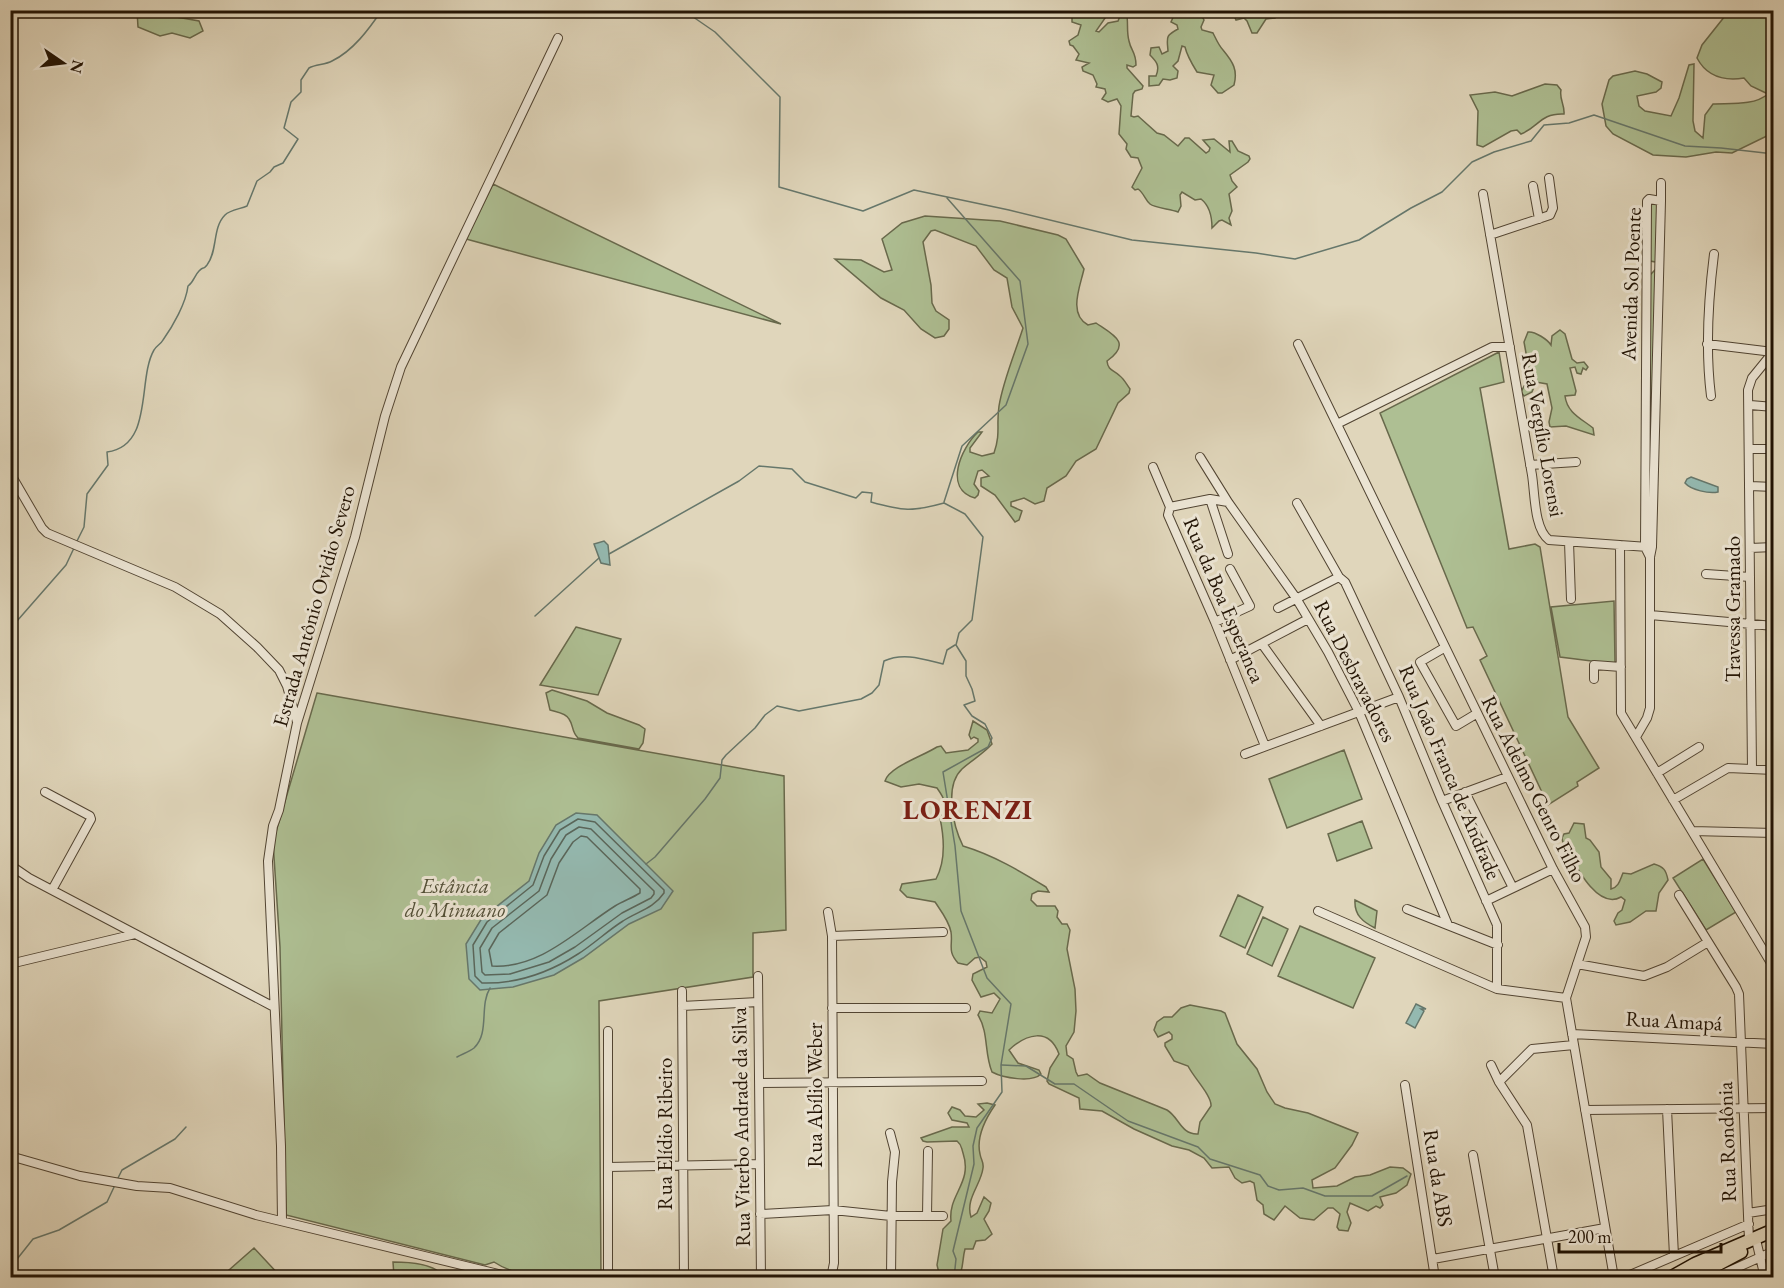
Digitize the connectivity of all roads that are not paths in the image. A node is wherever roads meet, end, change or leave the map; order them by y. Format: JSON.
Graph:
{"nodes":[{"id":1,"x":558,"y":38,"type":"dead end"},
{"id":2,"x":1549,"y":178,"type":"dead end"},
{"id":3,"x":1661,"y":183,"type":"dead end"},
{"id":4,"x":1533,"y":186,"type":"dead end"},
{"id":5,"x":1483,"y":194,"type":"dead end"},
{"id":6,"x":1661,"y":201,"type":"junction"},
{"id":7,"x":1539,"y":219,"type":"junction"},
{"id":8,"x":1490,"y":235,"type":"junction"},
{"id":9,"x":1714,"y":254,"type":"dead end"},
{"id":10,"x":1647,"y":268,"type":"junction"},
{"id":11,"x":1659,"y":268,"type":"junction"},
{"id":12,"x":1298,"y":344,"type":"dead end"},
{"id":13,"x":1707,"y":344,"type":"junction"},
{"id":14,"x":1510,"y":347,"type":"junction"},
{"id":15,"x":1773,"y":350,"type":"edge"},
{"id":16,"x":1711,"y":396,"type":"dead end"},
{"id":17,"x":1750,"y":405,"type":"junction"},
{"id":18,"x":1773,"y":407,"type":"edge"},
{"id":19,"x":1646,"y":409,"type":"junction"},
{"id":20,"x":1656,"y":410,"type":"junction"},
{"id":21,"x":1337,"y":424,"type":"junction"},
{"id":22,"x":1750,"y":449,"type":"junction"},
{"id":23,"x":1773,"y":450,"type":"edge"},
{"id":24,"x":1200,"y":457,"type":"dead end"},
{"id":25,"x":1576,"y":462,"type":"dead end"},
{"id":26,"x":1530,"y":465,"type":"junction"},
{"id":27,"x":1153,"y":467,"type":"dead end"},
{"id":28,"x":10,"y":473,"type":"edge"},
{"id":29,"x":1750,"y":486,"type":"junction"},
{"id":30,"x":1773,"y":487,"type":"edge"},
{"id":31,"x":1210,"y":500,"type":"junction"},
{"id":32,"x":1228,"y":502,"type":"junction"},
{"id":33,"x":1297,"y":503,"type":"dead end"},
{"id":34,"x":1170,"y":507,"type":"junction"},
{"id":35,"x":1569,"y":542,"type":"junction"},
{"id":36,"x":1620,"y":545,"type":"junction"},
{"id":37,"x":1649,"y":547,"type":"junction"},
{"id":38,"x":1773,"y":547,"type":"edge"},
{"id":39,"x":1750,"y":548,"type":"junction"},
{"id":40,"x":1228,"y":554,"type":"dead end"},
{"id":41,"x":1230,"y":569,"type":"dead end"},
{"id":42,"x":1706,"y":574,"type":"dead end"},
{"id":43,"x":1339,"y":577,"type":"junction"},
{"id":44,"x":1750,"y":577,"type":"junction"},
{"id":45,"x":1296,"y":598,"type":"junction"},
{"id":46,"x":1570,"y":599,"type":"dead end"},
{"id":47,"x":1278,"y":608,"type":"dead end"},
{"id":48,"x":1650,"y":615,"type":"junction"},
{"id":49,"x":1308,"y":619,"type":"junction"},
{"id":50,"x":1215,"y":622,"type":"junction"},
{"id":51,"x":1750,"y":625,"type":"junction"},
{"id":52,"x":1773,"y":626,"type":"edge"},
{"id":53,"x":1262,"y":644,"type":"junction"},
{"id":54,"x":1444,"y":648,"type":"junction"},
{"id":55,"x":1230,"y":660,"type":"junction"},
{"id":56,"x":1621,"y":667,"type":"junction"},
{"id":57,"x":1594,"y":679,"type":"dead end"},
{"id":58,"x":1399,"y":697,"type":"junction"},
{"id":59,"x":1359,"y":712,"type":"junction"},
{"id":60,"x":1476,"y":714,"type":"junction"},
{"id":61,"x":297,"y":723,"type":"junction"},
{"id":62,"x":1321,"y":726,"type":"junction"},
{"id":63,"x":1636,"y":737,"type":"junction"},
{"id":64,"x":1265,"y":746,"type":"junction"},
{"id":65,"x":1699,"y":747,"type":"dead end"},
{"id":66,"x":1245,"y":754,"type":"dead end"},
{"id":67,"x":1752,"y":770,"type":"junction"},
{"id":68,"x":1773,"y":770,"type":"edge"},
{"id":69,"x":1657,"y":773,"type":"junction"},
{"id":70,"x":1507,"y":777,"type":"junction"},
{"id":71,"x":45,"y":792,"type":"dead end"},
{"id":72,"x":1466,"y":792,"type":"junction"},
{"id":73,"x":1673,"y":800,"type":"junction"},
{"id":74,"x":1442,"y":801,"type":"junction"},
{"id":75,"x":1692,"y":831,"type":"junction"},
{"id":76,"x":1773,"y":833,"type":"edge"},
{"id":77,"x":10,"y":865,"type":"edge"},
{"id":78,"x":1552,"y":869,"type":"junction"},
{"id":79,"x":1513,"y":888,"type":"junction"},
{"id":80,"x":52,"y":890,"type":"junction"},
{"id":81,"x":1679,"y":895,"type":"dead end"},
{"id":82,"x":1486,"y":900,"type":"junction"},
{"id":83,"x":1407,"y":909,"type":"dead end"},
{"id":84,"x":1318,"y":911,"type":"dead end"},
{"id":85,"x":828,"y":912,"type":"dead end"},
{"id":86,"x":1448,"y":925,"type":"junction"},
{"id":87,"x":943,"y":932,"type":"dead end"},
{"id":88,"x":135,"y":934,"type":"junction"},
{"id":89,"x":832,"y":936,"type":"junction"},
{"id":90,"x":1708,"y":942,"type":"junction"},
{"id":91,"x":1498,"y":945,"type":"junction"},
{"id":92,"x":10,"y":964,"type":"edge"},
{"id":93,"x":1577,"y":964,"type":"junction"},
{"id":94,"x":1773,"y":968,"type":"edge"},
{"id":95,"x":758,"y":976,"type":"dead end"},
{"id":96,"x":1497,"y":989,"type":"junction"},
{"id":97,"x":682,"y":991,"type":"dead end"},
{"id":98,"x":1566,"y":998,"type":"junction"},
{"id":99,"x":758,"y":1002,"type":"junction"},
{"id":100,"x":682,"y":1006,"type":"junction"},
{"id":101,"x":274,"y":1007,"type":"junction"},
{"id":102,"x":832,"y":1008,"type":"junction"},
{"id":103,"x":966,"y":1008,"type":"dead end"},
{"id":104,"x":608,"y":1031,"type":"dead end"},
{"id":105,"x":1572,"y":1034,"type":"junction"},
{"id":106,"x":1741,"y":1043,"type":"junction"},
{"id":107,"x":1773,"y":1044,"type":"edge"},
{"id":108,"x":1574,"y":1045,"type":"junction"},
{"id":109,"x":1491,"y":1065,"type":"dead end"},
{"id":110,"x":982,"y":1081,"type":"dead end"},
{"id":111,"x":833,"y":1082,"type":"junction"},
{"id":112,"x":1498,"y":1082,"type":"junction"},
{"id":113,"x":759,"y":1083,"type":"junction"},
{"id":114,"x":1405,"y":1085,"type":"dead end"},
{"id":115,"x":1773,"y":1108,"type":"edge"},
{"id":116,"x":1667,"y":1109,"type":"junction"},
{"id":117,"x":1744,"y":1109,"type":"junction"},
{"id":118,"x":1585,"y":1110,"type":"junction"},
{"id":119,"x":890,"y":1133,"type":"dead end"},
{"id":120,"x":928,"y":1151,"type":"dead end"},
{"id":121,"x":1473,"y":1155,"type":"dead end"},
{"id":122,"x":10,"y":1156,"type":"edge"},
{"id":123,"x":760,"y":1164,"type":"junction"},
{"id":124,"x":683,"y":1165,"type":"junction"},
{"id":125,"x":608,"y":1167,"type":"junction"},
{"id":126,"x":1773,"y":1209,"type":"edge"},
{"id":127,"x":833,"y":1210,"type":"junction"},
{"id":128,"x":1749,"y":1213,"type":"junction"},
{"id":129,"x":760,"y":1214,"type":"junction"},
{"id":130,"x":891,"y":1216,"type":"junction"},
{"id":131,"x":927,"y":1216,"type":"junction"},
{"id":132,"x":943,"y":1216,"type":"dead end"},
{"id":133,"x":282,"y":1221,"type":"junction"},
{"id":134,"x":1749,"y":1224,"type":"junction"},
{"id":135,"x":1605,"y":1228,"type":"junction"},
{"id":136,"x":1773,"y":1230,"type":"edge"},
{"id":137,"x":1546,"y":1238,"type":"junction"},
{"id":138,"x":1773,"y":1239,"type":"edge"},
{"id":139,"x":1753,"y":1242,"type":"junction"},
{"id":140,"x":1490,"y":1248,"type":"junction"},
{"id":141,"x":1773,"y":1251,"type":"edge"},
{"id":142,"x":1674,"y":1256,"type":"junction"},
{"id":143,"x":1760,"y":1257,"type":"junction"},
{"id":144,"x":1433,"y":1258,"type":"junction"},
{"id":145,"x":1695,"y":1276,"type":"edge"},
{"id":146,"x":515,"y":1278,"type":"edge"},
{"id":147,"x":608,"y":1278,"type":"edge"},
{"id":148,"x":684,"y":1278,"type":"edge"},
{"id":149,"x":761,"y":1278,"type":"edge"},
{"id":150,"x":831,"y":1278,"type":"edge"},
{"id":151,"x":891,"y":1278,"type":"edge"},
{"id":152,"x":1436,"y":1278,"type":"edge"},
{"id":153,"x":1495,"y":1278,"type":"edge"},
{"id":154,"x":1554,"y":1278,"type":"edge"},
{"id":155,"x":1614,"y":1278,"type":"edge"},
{"id":156,"x":1623,"y":1278,"type":"edge"},
{"id":157,"x":1670,"y":1278,"type":"edge"},
{"id":158,"x":1714,"y":1278,"type":"edge"},
{"id":159,"x":1765,"y":1278,"type":"edge"}],
"edges":[{"from":1,"to":61,"type":"street","name":"Estrada Antônio Ovidio Severo"},
{"from":2,"to":7,"type":"street"},
{"from":3,"to":6,"type":"street"},
{"from":4,"to":7,"type":"street"},
{"from":5,"to":8,"type":"street","name":"Rua Vergílio Lorensi"},
{"from":6,"to":10,"type":"street","name":"Avenida Sol Poente"},
{"from":6,"to":11,"type":"street","name":"Avenida Sol Poente"},
{"from":7,"to":8,"type":"street"},
{"from":8,"to":14,"type":"street","name":"Rua Vergílio Lorensi"},
{"from":9,"to":13,"type":"street"},
{"from":10,"to":11,"type":"street"},
{"from":10,"to":19,"type":"street","name":"Avenida Sol Poente"},
{"from":11,"to":20,"type":"street","name":"Avenida Sol Poente"},
{"from":12,"to":21,"type":"street","name":"Rua Adelmo Genro Filho"},
{"from":13,"to":15,"type":"street"},
{"from":13,"to":16,"type":"street"},
{"from":14,"to":21,"type":"street"},
{"from":14,"to":26,"type":"street","name":"Rua Vergílio Lorensi"},
{"from":15,"to":17,"type":"street","name":"Travessa Gramado"},
{"from":17,"to":18,"type":"street"},
{"from":17,"to":22,"type":"street","name":"Travessa Gramado"},
{"from":19,"to":20,"type":"street"},
{"from":19,"to":37,"type":"street","name":"Avenida Sol Poente"},
{"from":20,"to":37,"type":"street","name":"Avenida Sol Poente"},
{"from":21,"to":54,"type":"street","name":"Rua Adelmo Genro Filho"},
{"from":22,"to":23,"type":"street"},
{"from":22,"to":29,"type":"street","name":"Travessa Gramado"},
{"from":24,"to":32,"type":"street","name":"Rua Desbravadores"},
{"from":25,"to":26,"type":"street"},
{"from":26,"to":35,"type":"street","name":"Rua Vergílio Lorensi"},
{"from":27,"to":34,"type":"street","name":"Rua da Boa Esperanca"},
{"from":28,"to":61,"type":"street"},
{"from":29,"to":30,"type":"street"},
{"from":29,"to":39,"type":"street","name":"Travessa Gramado"},
{"from":31,"to":32,"type":"street"},
{"from":31,"to":34,"type":"street"},
{"from":31,"to":40,"type":"street"},
{"from":32,"to":45,"type":"street","name":"Rua Desbravadores"},
{"from":33,"to":43,"type":"street","name":"Rua João Franca de Andrade"},
{"from":34,"to":50,"type":"street","name":"Rua da Boa Esperanca"},
{"from":35,"to":36,"type":"street","name":"Rua Vergílio Lorensi"},
{"from":35,"to":46,"type":"street"},
{"from":36,"to":37,"type":"street","name":"Rua Vergílio Lorensi"},
{"from":36,"to":56,"type":"street"},
{"from":37,"to":48,"type":"street"},
{"from":38,"to":39,"type":"street"},
{"from":39,"to":44,"type":"street","name":"Travessa Gramado"},
{"from":41,"to":50,"type":"street"},
{"from":42,"to":44,"type":"street"},
{"from":43,"to":45,"type":"street"},
{"from":43,"to":58,"type":"street","name":"Rua João Franca de Andrade"},
{"from":44,"to":51,"type":"street","name":"Travessa Gramado"},
{"from":45,"to":47,"type":"street"},
{"from":45,"to":49,"type":"street","name":"Rua Desbravadores"},
{"from":48,"to":51,"type":"street"},
{"from":48,"to":63,"type":"street"},
{"from":49,"to":53,"type":"street"},
{"from":49,"to":59,"type":"street","name":"Rua Desbravadores"},
{"from":50,"to":55,"type":"street","name":"Rua da Boa Esperanca"},
{"from":51,"to":52,"type":"street"},
{"from":51,"to":67,"type":"street","name":"Travessa Gramado"},
{"from":53,"to":55,"type":"street"},
{"from":53,"to":62,"type":"street"},
{"from":54,"to":60,"type":"street","name":"Rua Adelmo Genro Filho"},
{"from":54,"to":60,"type":"street"},
{"from":55,"to":64,"type":"street","name":"Rua da Boa Esperanca"},
{"from":56,"to":57,"type":"street"},
{"from":56,"to":63,"type":"street"},
{"from":58,"to":59,"type":"street"},
{"from":58,"to":74,"type":"street","name":"Rua João Franca de Andrade"},
{"from":59,"to":62,"type":"street"},
{"from":59,"to":86,"type":"street","name":"Rua Desbravadores"},
{"from":60,"to":70,"type":"street","name":"Rua Adelmo Genro Filho"},
{"from":61,"to":101,"type":"street","name":"Estrada Antônio Ovidio Severo"},
{"from":62,"to":64,"type":"street"},
{"from":63,"to":69,"type":"street"},
{"from":64,"to":66,"type":"street"},
{"from":65,"to":69,"type":"street"},
{"from":67,"to":68,"type":"street"},
{"from":67,"to":73,"type":"street"},
{"from":69,"to":73,"type":"street"},
{"from":70,"to":72,"type":"street"},
{"from":70,"to":78,"type":"street","name":"Rua Adelmo Genro Filho"},
{"from":71,"to":80,"type":"street"},
{"from":72,"to":74,"type":"street"},
{"from":72,"to":79,"type":"street"},
{"from":73,"to":75,"type":"street"},
{"from":74,"to":82,"type":"street","name":"Rua João Franca de Andrade"},
{"from":75,"to":76,"type":"street"},
{"from":75,"to":94,"type":"street"},
{"from":77,"to":80,"type":"street"},
{"from":78,"to":79,"type":"street"},
{"from":78,"to":93,"type":"street","name":"Rua Adelmo Genro Filho"},
{"from":79,"to":82,"type":"street"},
{"from":80,"to":88,"type":"street"},
{"from":81,"to":90,"type":"street","name":"Rua Rondônia"},
{"from":82,"to":91,"type":"street","name":"Rua João Franca de Andrade"},
{"from":83,"to":86,"type":"street"},
{"from":84,"to":96,"type":"street"},
{"from":85,"to":89,"type":"street","name":"Rua Abílio Weber"},
{"from":86,"to":91,"type":"street"},
{"from":87,"to":89,"type":"street"},
{"from":88,"to":92,"type":"street"},
{"from":88,"to":101,"type":"street"},
{"from":89,"to":102,"type":"street","name":"Rua Abílio Weber"},
{"from":90,"to":93,"type":"street"},
{"from":90,"to":106,"type":"street","name":"Rua Rondônia"},
{"from":91,"to":96,"type":"street","name":"Rua João Franca de Andrade"},
{"from":93,"to":98,"type":"street","name":"Rua Adelmo Genro Filho"},
{"from":95,"to":99,"type":"street","name":"Rua Viterbo Andrade da Silva"},
{"from":96,"to":98,"type":"street"},
{"from":97,"to":100,"type":"street","name":"Rua Elídio Ribeiro"},
{"from":98,"to":105,"type":"street","name":"Rua Adelmo Genro Filho"},
{"from":99,"to":100,"type":"street"},
{"from":99,"to":113,"type":"street","name":"Rua Viterbo Andrade da Silva"},
{"from":100,"to":124,"type":"street","name":"Rua Elídio Ribeiro"},
{"from":101,"to":133,"type":"street","name":"Estrada Antônio Ovidio Severo"},
{"from":102,"to":103,"type":"street"},
{"from":102,"to":111,"type":"street","name":"Rua Abílio Weber"},
{"from":104,"to":125,"type":"street"},
{"from":105,"to":106,"type":"street","name":"Rua Amapá"},
{"from":105,"to":108,"type":"street","name":"Rua Adelmo Genro Filho"},
{"from":106,"to":107,"type":"street","name":"Rua Amapá"},
{"from":106,"to":117,"type":"street","name":"Rua Rondônia"},
{"from":108,"to":112,"type":"street"},
{"from":108,"to":118,"type":"street","name":"Rua Adelmo Genro Filho"},
{"from":109,"to":112,"type":"street"},
{"from":110,"to":111,"type":"street"},
{"from":111,"to":113,"type":"street"},
{"from":111,"to":127,"type":"street","name":"Rua Abílio Weber"},
{"from":112,"to":137,"type":"street"},
{"from":113,"to":123,"type":"street","name":"Rua Viterbo Andrade da Silva"},
{"from":114,"to":144,"type":"street","name":"Rua da ABS"},
{"from":115,"to":117,"type":"street"},
{"from":116,"to":117,"type":"street"},
{"from":116,"to":118,"type":"street"},
{"from":116,"to":142,"type":"street"},
{"from":117,"to":128,"type":"street","name":"Rua Rondônia"},
{"from":118,"to":135,"type":"street","name":"Rua Adelmo Genro Filho"},
{"from":119,"to":130,"type":"street"},
{"from":120,"to":131,"type":"street"},
{"from":121,"to":140,"type":"street"},
{"from":122,"to":133,"type":"street"},
{"from":123,"to":124,"type":"street"},
{"from":123,"to":129,"type":"street","name":"Rua Viterbo Andrade da Silva"},
{"from":124,"to":125,"type":"street"},
{"from":124,"to":148,"type":"street","name":"Rua Elídio Ribeiro"},
{"from":125,"to":147,"type":"street"},
{"from":126,"to":128,"type":"street"},
{"from":127,"to":129,"type":"street"},
{"from":127,"to":130,"type":"street"},
{"from":127,"to":150,"type":"street","name":"Rua Abílio Weber"},
{"from":128,"to":134,"type":"street","name":"Rua Rondônia"},
{"from":129,"to":149,"type":"street","name":"Rua Viterbo Andrade da Silva"},
{"from":130,"to":131,"type":"street"},
{"from":130,"to":151,"type":"street"},
{"from":131,"to":132,"type":"street"},
{"from":133,"to":146,"type":"street"},
{"from":134,"to":139,"type":"street","name":"Rua Rondônia"},
{"from":134,"to":142,"type":"street"},
{"from":135,"to":137,"type":"street"},
{"from":135,"to":155,"type":"street","name":"Rua Adelmo Genro Filho"},
{"from":136,"to":139,"type":"highway"},
{"from":137,"to":140,"type":"street"},
{"from":137,"to":154,"type":"street"},
{"from":138,"to":139,"type":"highway"},
{"from":139,"to":143,"type":"street","name":"Rua Rondônia"},
{"from":139,"to":145,"type":"highway"},
{"from":139,"to":157,"type":"highway"},
{"from":140,"to":144,"type":"street"},
{"from":140,"to":153,"type":"street"},
{"from":141,"to":143,"type":"street"},
{"from":142,"to":156,"type":"street"},
{"from":143,"to":158,"type":"street"},
{"from":143,"to":159,"type":"street","name":"Rua Rondônia"},
{"from":144,"to":152,"type":"street","name":"Rua da ABS"}]}
